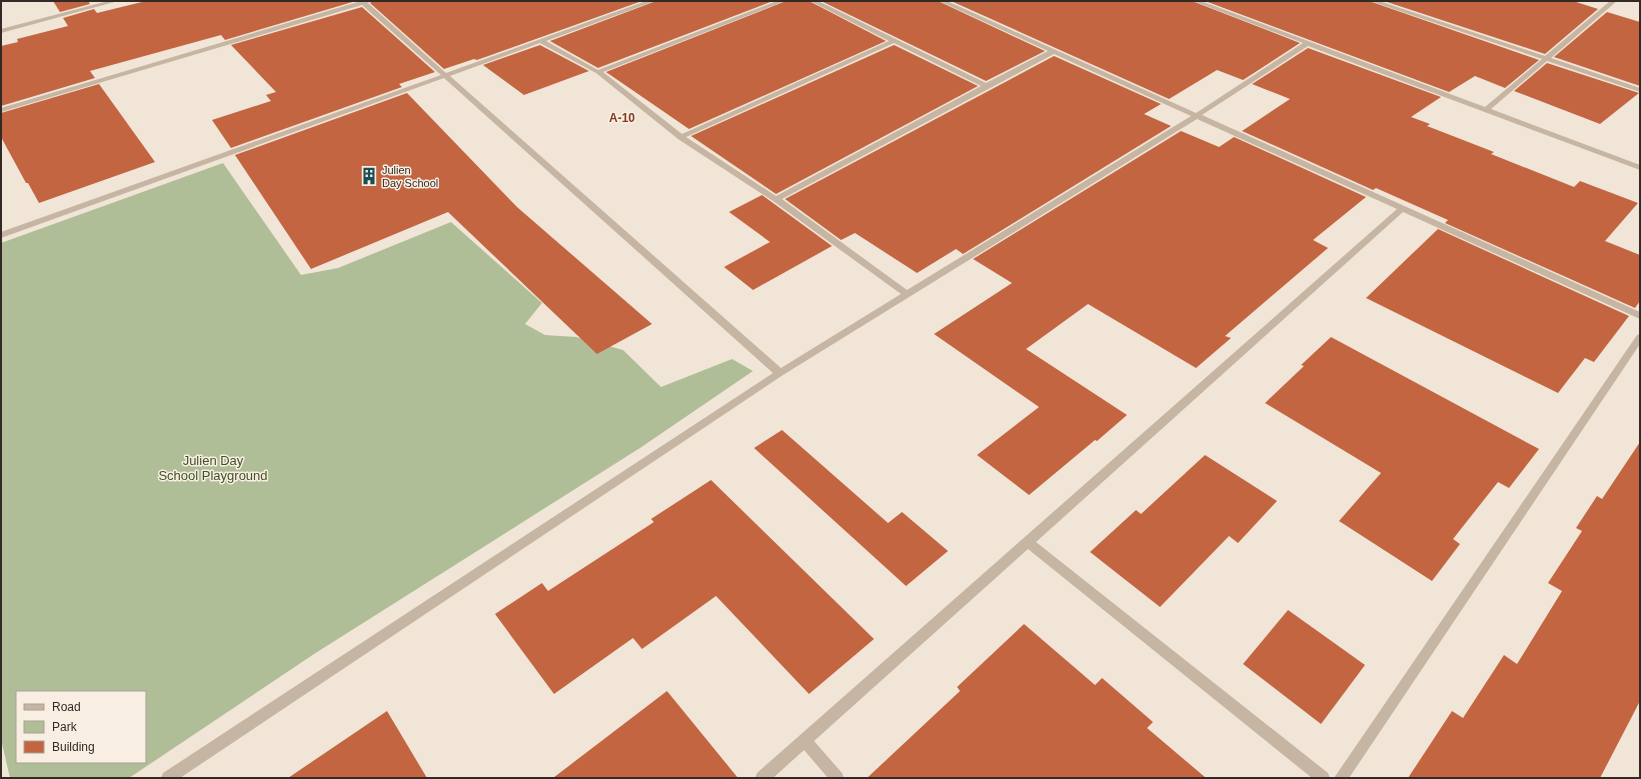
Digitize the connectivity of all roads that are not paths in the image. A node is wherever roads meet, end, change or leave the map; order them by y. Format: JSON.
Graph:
{"nodes":[{"id":1,"x":115,"y":1,"type":"edge"},
{"id":2,"x":652,"y":1,"type":"edge"},
{"id":3,"x":782,"y":1,"type":"edge"},
{"id":4,"x":813,"y":1,"type":"edge"},
{"id":5,"x":942,"y":1,"type":"edge"},
{"id":6,"x":1196,"y":1,"type":"edge"},
{"id":7,"x":1373,"y":1,"type":"edge"},
{"id":8,"x":1614,"y":1,"type":"edge"},
{"id":9,"x":366,"y":2,"type":"edge"},
{"id":10,"x":1,"y":31,"type":"edge"},
{"id":11,"x":541,"y":41,"type":"junction"},
{"id":12,"x":894,"y":41,"type":"junction"},
{"id":13,"x":1308,"y":43,"type":"junction"},
{"id":14,"x":1054,"y":51,"type":"junction"},
{"id":15,"x":1546,"y":58,"type":"junction"},
{"id":16,"x":598,"y":72,"type":"junction"},
{"id":17,"x":445,"y":75,"type":"junction"},
{"id":18,"x":986,"y":86,"type":"junction"},
{"id":19,"x":1640,"y":90,"type":"edge"},
{"id":20,"x":1,"y":110,"type":"edge"},
{"id":21,"x":1486,"y":110,"type":"junction"},
{"id":22,"x":1196,"y":116,"type":"junction"},
{"id":23,"x":681,"y":137,"type":"junction"},
{"id":24,"x":1640,"y":168,"type":"edge"},
{"id":25,"x":776,"y":199,"type":"junction"},
{"id":26,"x":1402,"y":209,"type":"junction"},
{"id":27,"x":1,"y":235,"type":"edge"},
{"id":28,"x":907,"y":294,"type":"junction"},
{"id":29,"x":1640,"y":316,"type":"edge"},
{"id":30,"x":1640,"y":337,"type":"edge"},
{"id":31,"x":780,"y":373,"type":"junction"},
{"id":32,"x":1028,"y":542,"type":"junction"},
{"id":33,"x":805,"y":740,"type":"junction"},
{"id":34,"x":168,"y":778,"type":"edge"},
{"id":35,"x":762,"y":778,"type":"edge"},
{"id":36,"x":838,"y":778,"type":"edge"},
{"id":37,"x":1323,"y":778,"type":"edge"},
{"id":38,"x":1341,"y":778,"type":"edge"}],
"edges":[{"from":1,"to":10,"type":"street"},
{"from":2,"to":11,"type":"street"},
{"from":3,"to":16,"type":"street"},
{"from":4,"to":12,"type":"street"},
{"from":5,"to":14,"type":"street"},
{"from":6,"to":13,"type":"street"},
{"from":7,"to":15,"type":"street"},
{"from":8,"to":15,"type":"street"},
{"from":9,"to":17,"type":"street"},
{"from":9,"to":20,"type":"street"},
{"from":11,"to":16,"type":"street"},
{"from":11,"to":17,"type":"street"},
{"from":12,"to":18,"type":"street"},
{"from":12,"to":23,"type":"street"},
{"from":13,"to":21,"type":"street"},
{"from":13,"to":22,"type":"street"},
{"from":14,"to":18,"type":"street"},
{"from":14,"to":22,"type":"street"},
{"from":15,"to":19,"type":"street"},
{"from":15,"to":21,"type":"street"},
{"from":16,"to":23,"type":"street"},
{"from":17,"to":27,"type":"street"},
{"from":17,"to":31,"type":"street"},
{"from":18,"to":25,"type":"street"},
{"from":21,"to":24,"type":"street"},
{"from":22,"to":26,"type":"street"},
{"from":22,"to":28,"type":"street"},
{"from":23,"to":25,"type":"street"},
{"from":25,"to":28,"type":"street"},
{"from":26,"to":29,"type":"street"},
{"from":26,"to":32,"type":"street"},
{"from":28,"to":31,"type":"street"},
{"from":30,"to":38,"type":"street"},
{"from":31,"to":34,"type":"street"},
{"from":32,"to":33,"type":"street"},
{"from":32,"to":37,"type":"street"},
{"from":33,"to":35,"type":"street"},
{"from":33,"to":36,"type":"street"}]}
